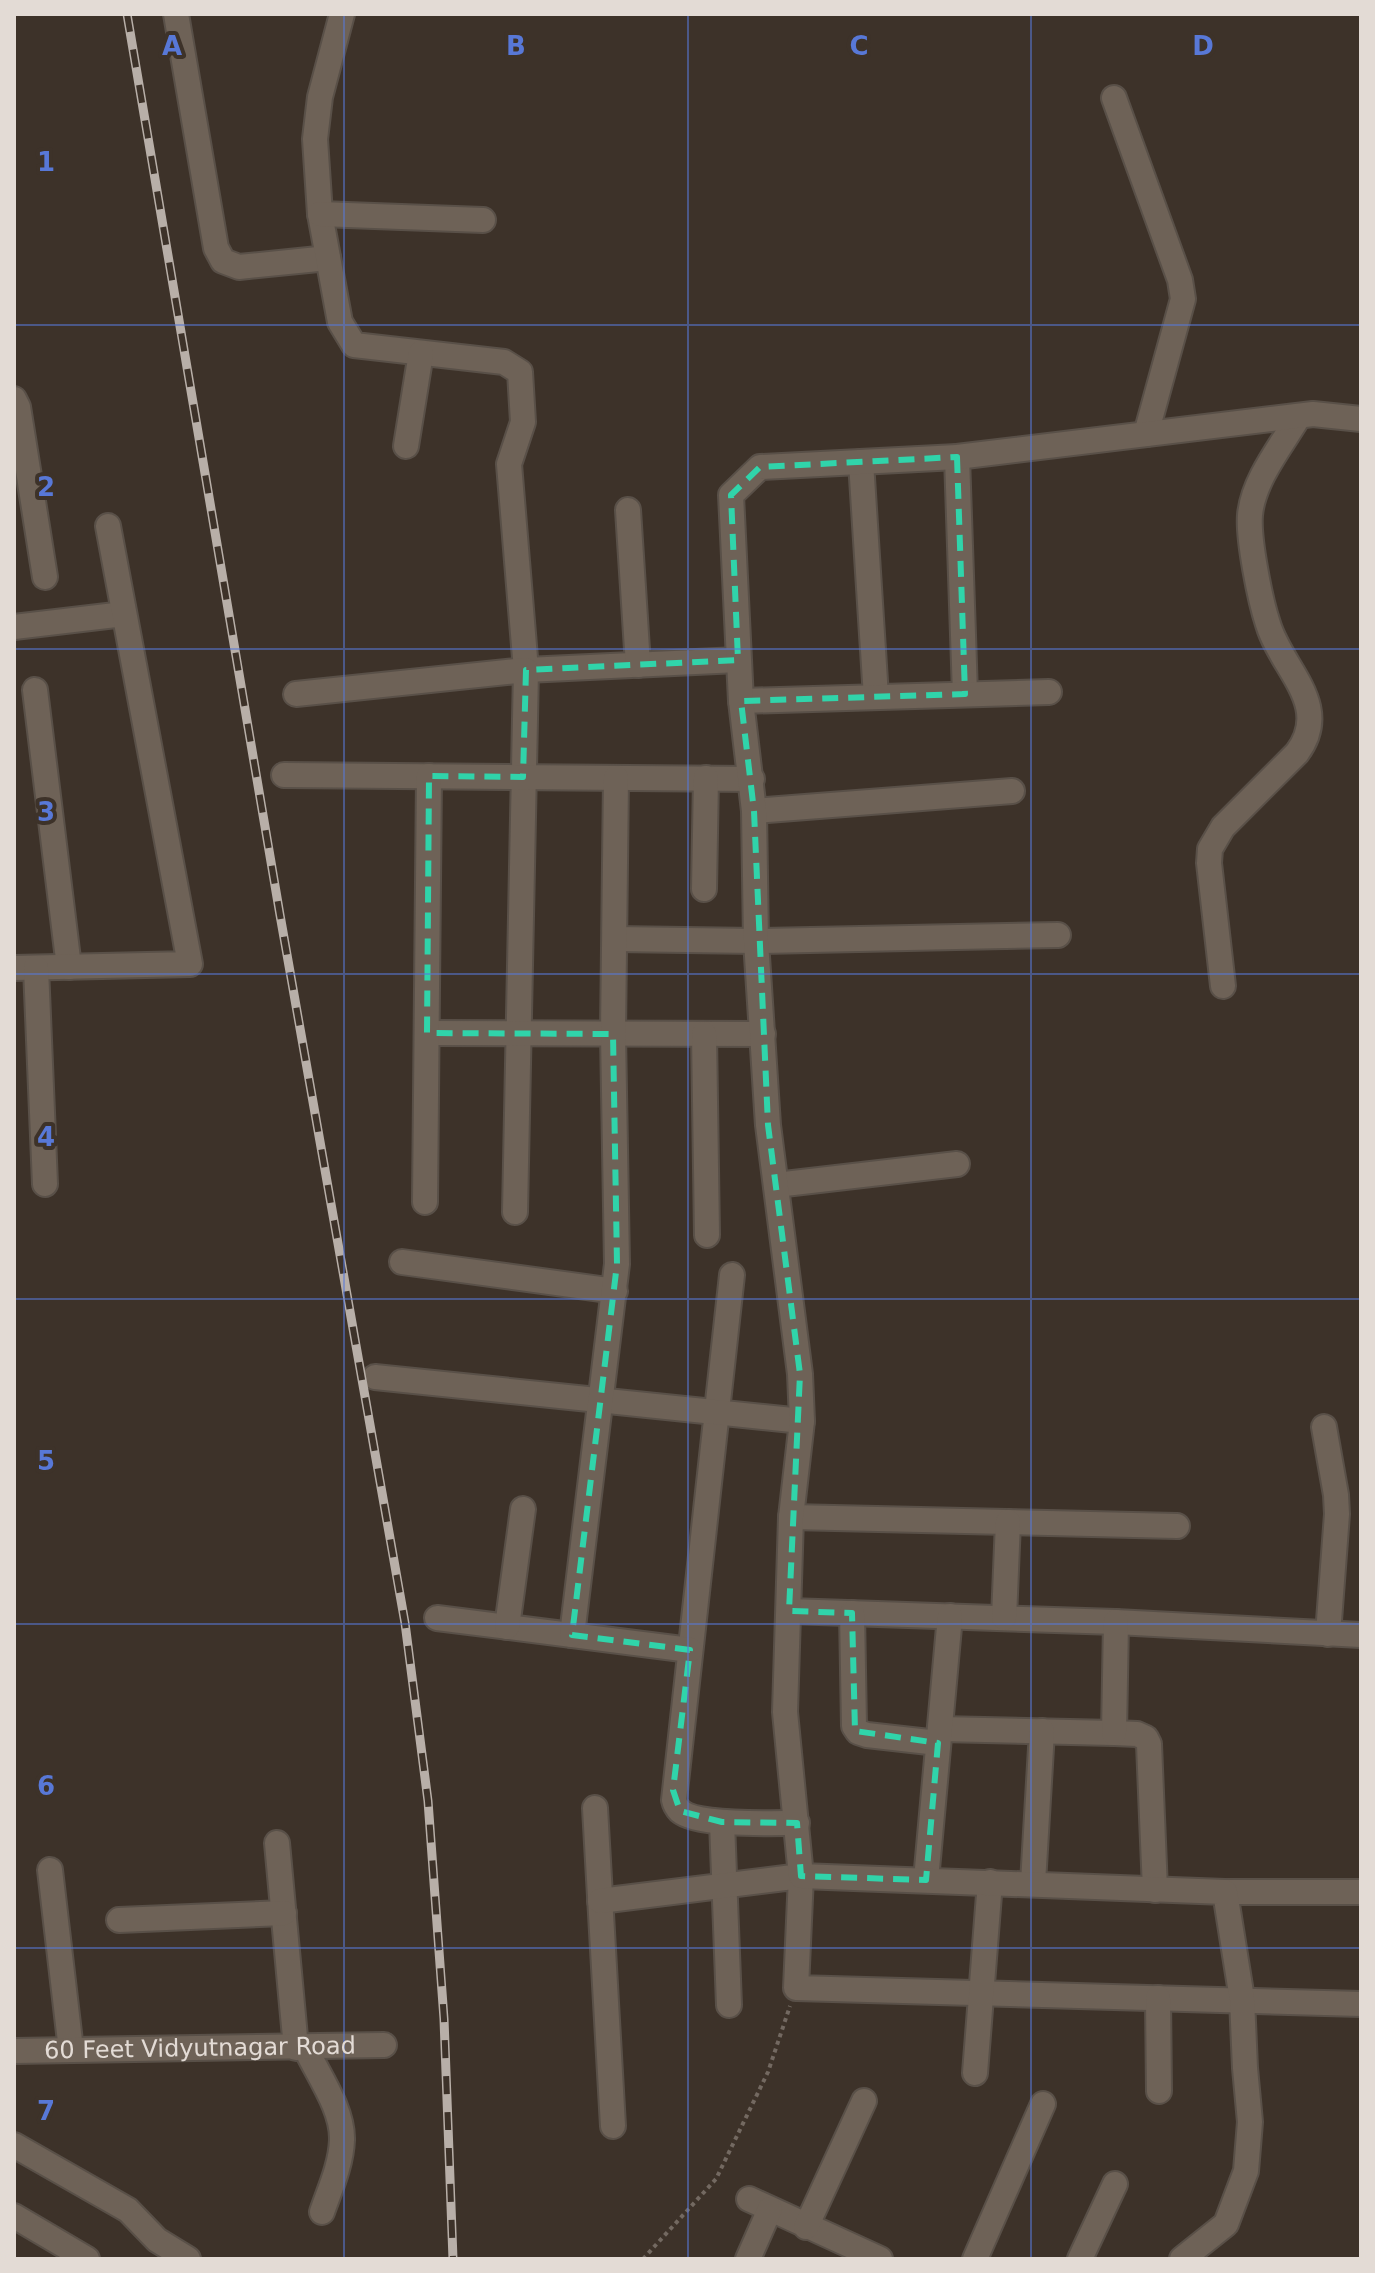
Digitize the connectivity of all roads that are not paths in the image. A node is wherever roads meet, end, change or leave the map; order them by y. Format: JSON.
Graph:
{"nodes":[{"id":1,"x":176,"y":14,"type":"edge"},
{"id":2,"x":342,"y":14,"type":"edge"},
{"id":3,"x":1114,"y":98,"type":"dead end"},
{"id":4,"x":320,"y":214,"type":"junction"},
{"id":5,"x":483,"y":220,"type":"dead end"},
{"id":6,"x":328,"y":258,"type":"junction"},
{"id":7,"x":421,"y":353,"type":"junction"},
{"id":8,"x":14,"y":399,"type":"edge"},
{"id":9,"x":1299,"y":416,"type":"junction"},
{"id":10,"x":1361,"y":419,"type":"edge"},
{"id":11,"x":1146,"y":434,"type":"junction"},
{"id":12,"x":406,"y":446,"type":"dead end"},
{"id":13,"x":957,"y":457,"type":"junction"},
{"id":14,"x":861,"y":462,"type":"junction"},
{"id":15,"x":628,"y":510,"type":"dead end"},
{"id":16,"x":108,"y":526,"type":"dead end"},
{"id":17,"x":45,"y":577,"type":"dead end"},
{"id":18,"x":124,"y":614,"type":"junction"},
{"id":19,"x":14,"y":627,"type":"edge"},
{"id":20,"x":738,"y":660,"type":"junction"},
{"id":21,"x":638,"y":665,"type":"junction"},
{"id":22,"x":526,"y":670,"type":"junction"},
{"id":23,"x":35,"y":690,"type":"dead end"},
{"id":24,"x":1049,"y":692,"type":"dead end"},
{"id":25,"x":296,"y":694,"type":"dead end"},
{"id":26,"x":965,"y":694,"type":"junction"},
{"id":27,"x":876,"y":697,"type":"junction"},
{"id":28,"x":741,"y":701,"type":"junction"},
{"id":29,"x":284,"y":775,"type":"dead end"},
{"id":30,"x":429,"y":776,"type":"junction"},
{"id":31,"x":523,"y":777,"type":"junction"},
{"id":32,"x":616,"y":778,"type":"junction"},
{"id":33,"x":706,"y":778,"type":"junction"},
{"id":34,"x":752,"y":779,"type":"junction"},
{"id":35,"x":1012,"y":791,"type":"dead end"},
{"id":36,"x":754,"y":811,"type":"junction"},
{"id":37,"x":704,"y":889,"type":"dead end"},
{"id":38,"x":1058,"y":935,"type":"dead end"},
{"id":39,"x":615,"y":939,"type":"junction"},
{"id":40,"x":756,"y":941,"type":"junction"},
{"id":41,"x":69,"y":967,"type":"junction"},
{"id":42,"x":25,"y":968,"type":"edge"},
{"id":43,"x":1223,"y":986,"type":"dead end"},
{"id":44,"x":427,"y":1033,"type":"junction"},
{"id":45,"x":519,"y":1033,"type":"junction"},
{"id":46,"x":613,"y":1034,"type":"junction"},
{"id":47,"x":704,"y":1034,"type":"junction"},
{"id":48,"x":763,"y":1034,"type":"junction"},
{"id":49,"x":957,"y":1164,"type":"dead end"},
{"id":50,"x":45,"y":1184,"type":"dead end"},
{"id":51,"x":776,"y":1185,"type":"junction"},
{"id":52,"x":425,"y":1202,"type":"dead end"},
{"id":53,"x":515,"y":1212,"type":"dead end"},
{"id":54,"x":707,"y":1235,"type":"dead end"},
{"id":55,"x":402,"y":1262,"type":"dead end"},
{"id":56,"x":732,"y":1275,"type":"dead end"},
{"id":57,"x":615,"y":1291,"type":"junction"},
{"id":58,"x":375,"y":1377,"type":"dead end"},
{"id":59,"x":599,"y":1400,"type":"junction"},
{"id":60,"x":717,"y":1413,"type":"junction"},
{"id":61,"x":802,"y":1421,"type":"junction"},
{"id":62,"x":1324,"y":1427,"type":"dead end"},
{"id":63,"x":523,"y":1509,"type":"dead end"},
{"id":64,"x":791,"y":1517,"type":"junction"},
{"id":65,"x":1008,"y":1522,"type":"junction"},
{"id":66,"x":1177,"y":1526,"type":"dead end"},
{"id":67,"x":789,"y":1611,"type":"junction"},
{"id":68,"x":852,"y":1613,"type":"junction"},
{"id":69,"x":950,"y":1616,"type":"junction"},
{"id":70,"x":437,"y":1618,"type":"dead end"},
{"id":71,"x":1004,"y":1618,"type":"junction"},
{"id":72,"x":1116,"y":1622,"type":"junction"},
{"id":73,"x":507,"y":1627,"type":"junction"},
{"id":74,"x":1328,"y":1634,"type":"junction"},
{"id":75,"x":572,"y":1635,"type":"junction"},
{"id":76,"x":1361,"y":1635,"type":"edge"},
{"id":77,"x":690,"y":1650,"type":"junction"},
{"id":78,"x":1042,"y":1731,"type":"junction"},
{"id":79,"x":1114,"y":1733,"type":"junction"},
{"id":80,"x":939,"y":1736,"type":"junction"},
{"id":81,"x":595,"y":1808,"type":"dead end"},
{"id":82,"x":722,"y":1822,"type":"junction"},
{"id":83,"x":797,"y":1823,"type":"junction"},
{"id":84,"x":277,"y":1843,"type":"dead end"},
{"id":85,"x":50,"y":1870,"type":"dead end"},
{"id":86,"x":801,"y":1876,"type":"junction"},
{"id":87,"x":926,"y":1880,"type":"junction"},
{"id":88,"x":990,"y":1882,"type":"junction"},
{"id":89,"x":1033,"y":1883,"type":"junction"},
{"id":90,"x":722,"y":1887,"type":"junction"},
{"id":91,"x":1155,"y":1890,"type":"junction"},
{"id":92,"x":1225,"y":1892,"type":"junction"},
{"id":93,"x":1361,"y":1892,"type":"edge"},
{"id":94,"x":600,"y":1901,"type":"junction"},
{"id":95,"x":284,"y":1913,"type":"junction"},
{"id":96,"x":119,"y":1920,"type":"dead end"},
{"id":97,"x":981,"y":1993,"type":"junction"},
{"id":98,"x":1158,"y":1998,"type":"junction"},
{"id":99,"x":1242,"y":1999,"type":"junction"},
{"id":100,"x":1361,"y":2004,"type":"edge"},
{"id":101,"x":729,"y":2005,"type":"dead end"},
{"id":102,"x":384,"y":2045,"type":"dead end"},
{"id":103,"x":300,"y":2048,"type":"junction"},
{"id":104,"x":71,"y":2050,"type":"junction"},
{"id":105,"x":15,"y":2053,"type":"edge"},
{"id":106,"x":975,"y":2073,"type":"dead end"},
{"id":107,"x":1159,"y":2091,"type":"dead end"},
{"id":108,"x":864,"y":2101,"type":"dead end"},
{"id":109,"x":1043,"y":2104,"type":"dead end"},
{"id":110,"x":613,"y":2126,"type":"dead end"},
{"id":111,"x":14,"y":2145,"type":"edge"},
{"id":112,"x":1115,"y":2184,"type":"dead end"},
{"id":113,"x":322,"y":2212,"type":"dead end"},
{"id":114,"x":14,"y":2216,"type":"edge"},
{"id":115,"x":806,"y":2227,"type":"junction"},
{"id":116,"x":864,"y":2256,"type":"edge"},
{"id":117,"x":87,"y":2259,"type":"edge"},
{"id":118,"x":188,"y":2259,"type":"edge"},
{"id":119,"x":748,"y":2259,"type":"edge"},
{"id":120,"x":975,"y":2259,"type":"edge"},
{"id":121,"x":1080,"y":2259,"type":"edge"},
{"id":122,"x":1182,"y":2259,"type":"edge"}],
"edges":[{"from":1,"to":6,"type":"street"},
{"from":2,"to":4,"type":"street"},
{"from":3,"to":11,"type":"street"},
{"from":4,"to":5,"type":"street"},
{"from":4,"to":6,"type":"street"},
{"from":6,"to":7,"type":"street"},
{"from":7,"to":12,"type":"street"},
{"from":7,"to":22,"type":"street"},
{"from":8,"to":17,"type":"street"},
{"from":9,"to":10,"type":"street"},
{"from":9,"to":11,"type":"street"},
{"from":9,"to":43,"type":"street"},
{"from":11,"to":13,"type":"street"},
{"from":13,"to":14,"type":"street"},
{"from":13,"to":26,"type":"street"},
{"from":14,"to":20,"type":"street"},
{"from":14,"to":27,"type":"street"},
{"from":15,"to":21,"type":"street"},
{"from":16,"to":18,"type":"street"},
{"from":18,"to":19,"type":"street"},
{"from":18,"to":41,"type":"street"},
{"from":20,"to":21,"type":"street"},
{"from":20,"to":28,"type":"street"},
{"from":21,"to":22,"type":"street"},
{"from":22,"to":25,"type":"street"},
{"from":22,"to":31,"type":"street"},
{"from":23,"to":41,"type":"street"},
{"from":24,"to":26,"type":"street"},
{"from":26,"to":27,"type":"street"},
{"from":27,"to":28,"type":"street"},
{"from":28,"to":34,"type":"street"},
{"from":29,"to":30,"type":"street"},
{"from":30,"to":31,"type":"street"},
{"from":30,"to":44,"type":"street"},
{"from":31,"to":32,"type":"street"},
{"from":31,"to":45,"type":"street"},
{"from":32,"to":33,"type":"street"},
{"from":32,"to":39,"type":"street"},
{"from":33,"to":34,"type":"street"},
{"from":33,"to":37,"type":"street"},
{"from":34,"to":36,"type":"street"},
{"from":35,"to":36,"type":"street"},
{"from":36,"to":40,"type":"street"},
{"from":38,"to":40,"type":"street"},
{"from":39,"to":40,"type":"street"},
{"from":39,"to":46,"type":"street"},
{"from":40,"to":48,"type":"street"},
{"from":41,"to":42,"type":"street"},
{"from":42,"to":50,"type":"street"},
{"from":44,"to":45,"type":"street"},
{"from":44,"to":52,"type":"street"},
{"from":45,"to":46,"type":"street"},
{"from":45,"to":53,"type":"street"},
{"from":46,"to":47,"type":"street"},
{"from":46,"to":57,"type":"street"},
{"from":47,"to":48,"type":"street"},
{"from":47,"to":54,"type":"street"},
{"from":48,"to":51,"type":"street"},
{"from":49,"to":51,"type":"street"},
{"from":51,"to":61,"type":"street"},
{"from":55,"to":57,"type":"street"},
{"from":56,"to":60,"type":"street"},
{"from":57,"to":59,"type":"street"},
{"from":58,"to":59,"type":"street"},
{"from":59,"to":60,"type":"street"},
{"from":59,"to":75,"type":"street"},
{"from":60,"to":61,"type":"street"},
{"from":60,"to":77,"type":"street"},
{"from":61,"to":64,"type":"street"},
{"from":62,"to":74,"type":"street"},
{"from":63,"to":73,"type":"street"},
{"from":64,"to":65,"type":"street"},
{"from":64,"to":67,"type":"street"},
{"from":65,"to":66,"type":"street"},
{"from":65,"to":71,"type":"street"},
{"from":67,"to":68,"type":"street"},
{"from":67,"to":83,"type":"street"},
{"from":68,"to":69,"type":"street"},
{"from":68,"to":80,"type":"street"},
{"from":69,"to":71,"type":"street"},
{"from":69,"to":80,"type":"street"},
{"from":70,"to":73,"type":"street"},
{"from":71,"to":72,"type":"street"},
{"from":72,"to":74,"type":"street"},
{"from":72,"to":79,"type":"street"},
{"from":73,"to":75,"type":"street"},
{"from":74,"to":76,"type":"street"},
{"from":75,"to":77,"type":"street"},
{"from":77,"to":82,"type":"street"},
{"from":78,"to":79,"type":"street"},
{"from":78,"to":80,"type":"street"},
{"from":78,"to":89,"type":"street"},
{"from":79,"to":91,"type":"street"},
{"from":80,"to":87,"type":"street"},
{"from":81,"to":94,"type":"street"},
{"from":82,"to":83,"type":"street"},
{"from":82,"to":90,"type":"street"},
{"from":83,"to":86,"type":"street"},
{"from":84,"to":95,"type":"street"},
{"from":85,"to":104,"type":"street"},
{"from":86,"to":87,"type":"street"},
{"from":86,"to":90,"type":"street"},
{"from":86,"to":97,"type":"street"},
{"from":87,"to":88,"type":"street"},
{"from":88,"to":89,"type":"street"},
{"from":88,"to":97,"type":"street"},
{"from":89,"to":91,"type":"street"},
{"from":90,"to":94,"type":"street"},
{"from":90,"to":101,"type":"street"},
{"from":91,"to":92,"type":"street"},
{"from":92,"to":93,"type":"street"},
{"from":92,"to":99,"type":"street"},
{"from":94,"to":110,"type":"street"},
{"from":95,"to":96,"type":"street"},
{"from":95,"to":103,"type":"street"},
{"from":97,"to":98,"type":"street"},
{"from":97,"to":106,"type":"street"},
{"from":98,"to":99,"type":"street"},
{"from":98,"to":107,"type":"street"},
{"from":99,"to":100,"type":"street"},
{"from":99,"to":122,"type":"street"},
{"from":102,"to":103,"type":"street","name":"60 Feet Vidyutnagar Road"},
{"from":103,"to":104,"type":"street","name":"60 Feet Vidyutnagar Road"},
{"from":103,"to":113,"type":"street"},
{"from":104,"to":105,"type":"street","name":"60 Feet Vidyutnagar Road"},
{"from":108,"to":115,"type":"street"},
{"from":109,"to":120,"type":"street"},
{"from":111,"to":118,"type":"street"},
{"from":112,"to":121,"type":"street"},
{"from":114,"to":117,"type":"street"},
{"from":115,"to":116,"type":"street"},
{"from":115,"to":119,"type":"street"}]}
